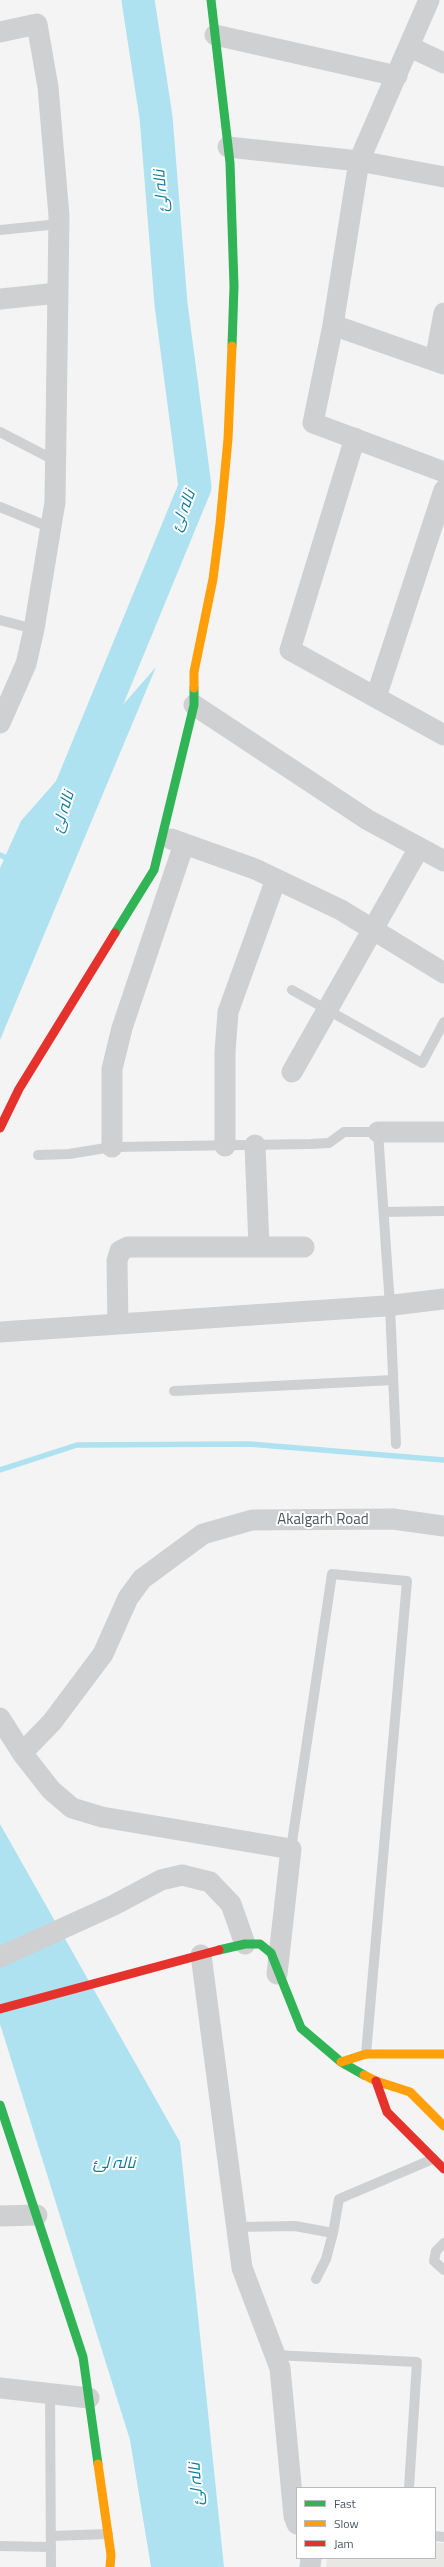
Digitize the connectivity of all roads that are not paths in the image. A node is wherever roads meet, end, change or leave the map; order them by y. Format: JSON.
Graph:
{"nodes":[{"id":1,"x":211,"y":0,"type":"edge"},
{"id":2,"x":429,"y":0,"type":"edge"},
{"id":3,"x":0,"y":32,"type":"edge"},
{"id":4,"x":215,"y":35,"type":"junction"},
{"id":5,"x":410,"y":47,"type":"junction"},
{"id":6,"x":444,"y":63,"type":"edge"},
{"id":7,"x":396,"y":76,"type":"junction"},
{"id":8,"x":228,"y":147,"type":"junction"},
{"id":9,"x":359,"y":161,"type":"junction"},
{"id":10,"x":444,"y":178,"type":"edge"},
{"id":11,"x":59,"y":224,"type":"junction"},
{"id":12,"x":0,"y":230,"type":"edge"},
{"id":13,"x":58,"y":292,"type":"junction"},
{"id":14,"x":0,"y":299,"type":"edge"},
{"id":15,"x":444,"y":314,"type":"edge"},
{"id":16,"x":333,"y":325,"type":"junction"},
{"id":17,"x":440,"y":362,"type":"edge"},
{"id":18,"x":0,"y":432,"type":"edge"},
{"id":19,"x":355,"y":438,"type":"junction"},
{"id":20,"x":56,"y":461,"type":"junction"},
{"id":21,"x":444,"y":472,"type":"edge"},
{"id":22,"x":444,"y":490,"type":"edge"},
{"id":23,"x":0,"y":507,"type":"edge"},
{"id":24,"x":49,"y":527,"type":"junction"},
{"id":25,"x":0,"y":620,"type":"edge"},
{"id":26,"x":34,"y":628,"type":"junction"},
{"id":27,"x":376,"y":697,"type":"junction"},
{"id":28,"x":194,"y":705,"type":"junction"},
{"id":29,"x":0,"y":723,"type":"edge"},
{"id":30,"x":444,"y":734,"type":"edge"},
{"id":31,"x":163,"y":836,"type":"junction"},
{"id":32,"x":184,"y":844,"type":"junction"},
{"id":33,"x":419,"y":848,"type":"junction"},
{"id":34,"x":444,"y":861,"type":"edge"},
{"id":35,"x":276,"y":879,"type":"junction"},
{"id":36,"x":372,"y":929,"type":"junction"},
{"id":37,"x":444,"y":973,"type":"edge"},
{"id":38,"x":292,"y":990,"type":"dead end"},
{"id":39,"x":327,"y":1010,"type":"junction"},
{"id":40,"x":444,"y":1022,"type":"edge"},
{"id":41,"x":292,"y":1072,"type":"dead end"},
{"id":42,"x":0,"y":1128,"type":"edge"},
{"id":43,"x":378,"y":1132,"type":"junction"},
{"id":44,"x":444,"y":1132,"type":"edge"},
{"id":45,"x":255,"y":1145,"type":"junction"},
{"id":46,"x":225,"y":1146,"type":"junction"},
{"id":47,"x":112,"y":1147,"type":"junction"},
{"id":48,"x":38,"y":1155,"type":"dead end"},
{"id":49,"x":444,"y":1211,"type":"edge"},
{"id":50,"x":384,"y":1212,"type":"junction"},
{"id":51,"x":258,"y":1247,"type":"junction"},
{"id":52,"x":304,"y":1247,"type":"dead end"},
{"id":53,"x":444,"y":1300,"type":"edge"},
{"id":54,"x":390,"y":1306,"type":"junction"},
{"id":55,"x":118,"y":1324,"type":"junction"},
{"id":56,"x":0,"y":1332,"type":"edge"},
{"id":57,"x":394,"y":1380,"type":"junction"},
{"id":58,"x":174,"y":1391,"type":"dead end"},
{"id":59,"x":396,"y":1444,"type":"dead end"},
{"id":60,"x":444,"y":1526,"type":"edge"},
{"id":61,"x":0,"y":1718,"type":"edge"},
{"id":62,"x":22,"y":1753,"type":"junction"},
{"id":63,"x":291,"y":1849,"type":"junction"},
{"id":64,"x":245,"y":1944,"type":"junction"},
{"id":65,"x":202,"y":1955,"type":"junction"},
{"id":66,"x":0,"y":1957,"type":"edge"},
{"id":67,"x":277,"y":1974,"type":"junction"},
{"id":68,"x":0,"y":2009,"type":"edge"},
{"id":69,"x":366,"y":2054,"type":"junction"},
{"id":70,"x":444,"y":2054,"type":"edge"},
{"id":71,"x":341,"y":2062,"type":"junction"},
{"id":72,"x":376,"y":2081,"type":"junction"},
{"id":73,"x":0,"y":2106,"type":"edge"},
{"id":74,"x":444,"y":2126,"type":"edge"},
{"id":75,"x":433,"y":2159,"type":"junction"},
{"id":76,"x":444,"y":2169,"type":"edge"},
{"id":77,"x":36,"y":2215,"type":"junction"},
{"id":78,"x":0,"y":2216,"type":"edge"},
{"id":79,"x":236,"y":2226,"type":"junction"},
{"id":80,"x":333,"y":2233,"type":"junction"},
{"id":81,"x":444,"y":2243,"type":"edge"},
{"id":82,"x":444,"y":2270,"type":"edge"},
{"id":83,"x":316,"y":2279,"type":"dead end"},
{"id":84,"x":275,"y":2355,"type":"junction"},
{"id":85,"x":0,"y":2388,"type":"edge"},
{"id":86,"x":50,"y":2393,"type":"junction"},
{"id":87,"x":89,"y":2398,"type":"junction"},
{"id":88,"x":409,"y":2487,"type":"edge"},
{"id":89,"x":296,"y":2521,"type":"edge"},
{"id":90,"x":108,"y":2534,"type":"junction"},
{"id":91,"x":51,"y":2536,"type":"junction"},
{"id":92,"x":0,"y":2546,"type":"edge"},
{"id":93,"x":51,"y":2547,"type":"junction"},
{"id":94,"x":51,"y":2567,"type":"edge"},
{"id":95,"x":110,"y":2567,"type":"edge"}],
"edges":[{"from":1,"to":4,"type":"street"},
{"from":2,"to":5,"type":"street"},
{"from":3,"to":11,"type":"street"},
{"from":4,"to":7,"type":"street"},
{"from":4,"to":8,"type":"street"},
{"from":5,"to":6,"type":"street"},
{"from":5,"to":7,"type":"street"},
{"from":7,"to":9,"type":"street"},
{"from":8,"to":9,"type":"street"},
{"from":8,"to":28,"type":"street"},
{"from":9,"to":10,"type":"street"},
{"from":9,"to":16,"type":"street"},
{"from":11,"to":12,"type":"lane"},
{"from":11,"to":13,"type":"street"},
{"from":13,"to":14,"type":"street"},
{"from":13,"to":20,"type":"street"},
{"from":15,"to":17,"type":"street"},
{"from":16,"to":17,"type":"street"},
{"from":16,"to":19,"type":"street"},
{"from":18,"to":20,"type":"lane"},
{"from":19,"to":21,"type":"street"},
{"from":19,"to":27,"type":"street"},
{"from":20,"to":24,"type":"street"},
{"from":22,"to":27,"type":"street"},
{"from":23,"to":24,"type":"lane"},
{"from":24,"to":26,"type":"street"},
{"from":25,"to":26,"type":"lane"},
{"from":26,"to":29,"type":"street"},
{"from":27,"to":30,"type":"street"},
{"from":28,"to":31,"type":"street"},
{"from":28,"to":33,"type":"street"},
{"from":31,"to":32,"type":"street"},
{"from":31,"to":42,"type":"street"},
{"from":32,"to":35,"type":"street"},
{"from":32,"to":47,"type":"street"},
{"from":33,"to":34,"type":"street"},
{"from":33,"to":36,"type":"street"},
{"from":35,"to":36,"type":"street"},
{"from":35,"to":46,"type":"street"},
{"from":36,"to":37,"type":"street"},
{"from":36,"to":39,"type":"street"},
{"from":38,"to":39,"type":"lane"},
{"from":39,"to":40,"type":"lane"},
{"from":39,"to":41,"type":"street"},
{"from":43,"to":44,"type":"street"},
{"from":43,"to":45,"type":"lane"},
{"from":43,"to":50,"type":"lane"},
{"from":45,"to":46,"type":"lane"},
{"from":45,"to":51,"type":"street"},
{"from":46,"to":47,"type":"lane"},
{"from":47,"to":48,"type":"lane"},
{"from":49,"to":50,"type":"lane"},
{"from":50,"to":54,"type":"lane"},
{"from":51,"to":52,"type":"street"},
{"from":51,"to":55,"type":"street"},
{"from":53,"to":54,"type":"street"},
{"from":54,"to":55,"type":"street"},
{"from":54,"to":57,"type":"lane"},
{"from":55,"to":56,"type":"street"},
{"from":57,"to":58,"type":"lane"},
{"from":57,"to":59,"type":"lane"},
{"from":60,"to":62,"type":"street","name":"Akalgarh Road"},
{"from":61,"to":62,"type":"street"},
{"from":62,"to":63,"type":"street"},
{"from":63,"to":67,"type":"street"},
{"from":63,"to":69,"type":"lane"},
{"from":64,"to":65,"type":"street"},
{"from":64,"to":66,"type":"street"},
{"from":64,"to":67,"type":"street"},
{"from":65,"to":68,"type":"street"},
{"from":65,"to":79,"type":"street"},
{"from":67,"to":71,"type":"street"},
{"from":69,"to":70,"type":"street"},
{"from":69,"to":71,"type":"street"},
{"from":71,"to":72,"type":"street"},
{"from":72,"to":74,"type":"street"},
{"from":72,"to":75,"type":"street"},
{"from":73,"to":77,"type":"street"},
{"from":75,"to":76,"type":"street"},
{"from":75,"to":80,"type":"lane"},
{"from":77,"to":78,"type":"street"},
{"from":77,"to":87,"type":"street"},
{"from":79,"to":80,"type":"lane"},
{"from":79,"to":84,"type":"street"},
{"from":80,"to":83,"type":"lane"},
{"from":81,"to":82,"type":"lane"},
{"from":84,"to":88,"type":"lane"},
{"from":84,"to":89,"type":"street"},
{"from":85,"to":86,"type":"street"},
{"from":86,"to":87,"type":"street"},
{"from":86,"to":91,"type":"lane"},
{"from":87,"to":90,"type":"street"},
{"from":90,"to":91,"type":"lane"},
{"from":90,"to":95,"type":"street"},
{"from":91,"to":93,"type":"lane"},
{"from":92,"to":93,"type":"lane"},
{"from":93,"to":94,"type":"lane"}]}
